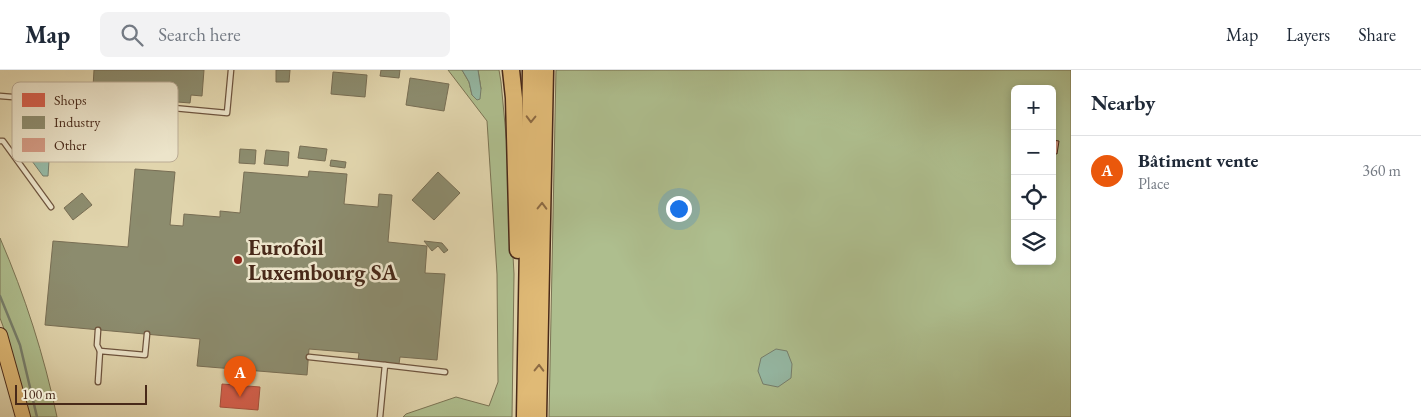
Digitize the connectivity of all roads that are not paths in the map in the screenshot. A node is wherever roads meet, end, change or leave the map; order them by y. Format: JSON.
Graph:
{"nodes":[{"id":1,"x":231,"y":70,"type":"edge"},
{"id":2,"x":503,"y":70,"type":"edge"},
{"id":3,"x":511,"y":70,"type":"edge"},
{"id":4,"x":531,"y":70,"type":"edge"},
{"id":5,"x":545,"y":70,"type":"edge"},
{"id":6,"x":178,"y":108,"type":"edge"},
{"id":7,"x":0,"y":141,"type":"edge"},
{"id":8,"x":514,"y":143,"type":"junction"},
{"id":9,"x":12,"y":153,"type":"edge"},
{"id":10,"x":18,"y":162,"type":"edge"},
{"id":11,"x":51,"y":207,"type":"dead end"},
{"id":12,"x":98,"y":330,"type":"dead end"},
{"id":13,"x":147,"y":334,"type":"dead end"},
{"id":14,"x":0,"y":335,"type":"edge"},
{"id":15,"x":100,"y":351,"type":"junction"},
{"id":16,"x":308,"y":357,"type":"dead end"},
{"id":17,"x":385,"y":365,"type":"junction"},
{"id":18,"x":525,"y":369,"type":"junction"},
{"id":19,"x":445,"y":372,"type":"dead end"},
{"id":20,"x":98,"y":382,"type":"dead end"},
{"id":21,"x":23,"y":417,"type":"edge"},
{"id":22,"x":380,"y":417,"type":"edge"},
{"id":23,"x":525,"y":417,"type":"edge"},
{"id":24,"x":538,"y":417,"type":"edge"}],
"edges":[{"from":1,"to":6,"type":"lane"},
{"from":2,"to":8,"type":"highway"},
{"from":3,"to":8,"type":"highway"},
{"from":4,"to":18,"type":"highway","one_way":true},
{"from":24,"to":5,"type":"highway","one_way":true},
{"from":7,"to":9,"type":"lane"},
{"from":8,"to":18,"type":"highway"},
{"from":10,"to":11,"type":"lane"},
{"from":12,"to":15,"type":"lane"},
{"from":13,"to":15,"type":"lane"},
{"from":14,"to":21,"type":"main road"},
{"from":15,"to":20,"type":"lane"},
{"from":16,"to":17,"type":"lane"},
{"from":17,"to":19,"type":"lane"},
{"from":17,"to":22,"type":"lane"},
{"from":18,"to":23,"type":"highway"}]}
